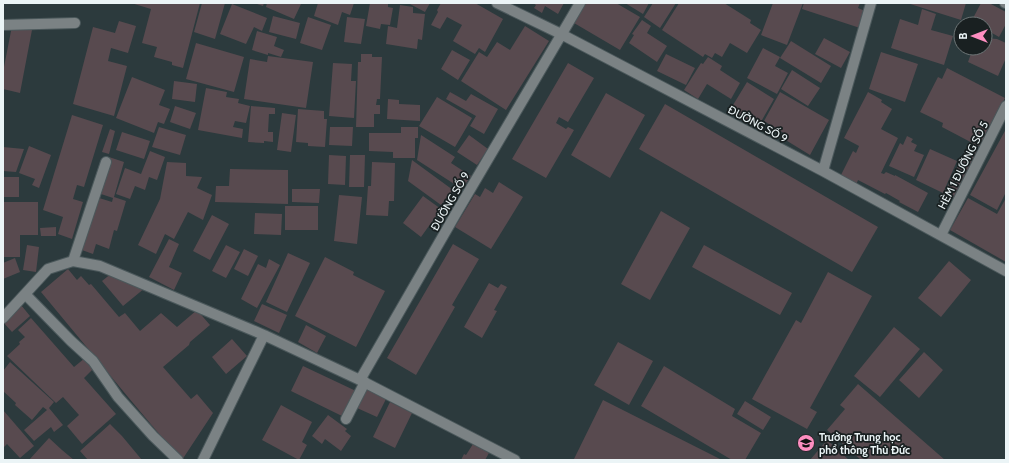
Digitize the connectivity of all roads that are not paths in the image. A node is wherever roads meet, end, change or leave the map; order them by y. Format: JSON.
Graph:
{"nodes":[{"id":1,"x":497,"y":3,"type":"edge"},
{"id":2,"x":580,"y":3,"type":"edge"},
{"id":3,"x":871,"y":3,"type":"edge"},
{"id":4,"x":76,"y":23,"type":"dead end"},
{"id":5,"x":3,"y":25,"type":"edge"},
{"id":6,"x":561,"y":34,"type":"junction"},
{"id":7,"x":1006,"y":106,"type":"edge"},
{"id":8,"x":106,"y":162,"type":"dead end"},
{"id":9,"x":823,"y":171,"type":"junction"},
{"id":10,"x":941,"y":235,"type":"junction"},
{"id":11,"x":73,"y":261,"type":"junction"},
{"id":12,"x":1006,"y":270,"type":"edge"},
{"id":13,"x":25,"y":294,"type":"junction"},
{"id":14,"x":3,"y":318,"type":"edge"},
{"id":15,"x":264,"y":335,"type":"junction"},
{"id":16,"x":363,"y":381,"type":"junction"},
{"id":17,"x":346,"y":419,"type":"dead end"},
{"id":18,"x":178,"y":460,"type":"edge"},
{"id":19,"x":203,"y":460,"type":"edge"},
{"id":20,"x":515,"y":460,"type":"edge"}],
"edges":[{"from":1,"to":6,"type":"street","name":"ĐƯỜNG SỐ 9"},
{"from":2,"to":6,"type":"street","name":"ĐƯỜNG SỐ 9"},
{"from":3,"to":9,"type":"street"},
{"from":4,"to":5,"type":"street"},
{"from":6,"to":9,"type":"street","name":"ĐƯỜNG SỐ 9"},
{"from":6,"to":16,"type":"street","name":"ĐƯỜNG SỐ 9"},
{"from":7,"to":10,"type":"street","name":"HẺM 1 ĐƯỜNG SỐ 5"},
{"from":8,"to":11,"type":"street"},
{"from":9,"to":10,"type":"street","name":"ĐƯỜNG SỐ 9"},
{"from":10,"to":12,"type":"street","name":"ĐƯỜNG SỐ 9"},
{"from":11,"to":13,"type":"street"},
{"from":11,"to":15,"type":"street"},
{"from":13,"to":14,"type":"street"},
{"from":13,"to":18,"type":"street"},
{"from":15,"to":16,"type":"street"},
{"from":15,"to":19,"type":"street"},
{"from":16,"to":17,"type":"street","name":"ĐƯỜNG SỐ 9"},
{"from":16,"to":20,"type":"street"}]}
